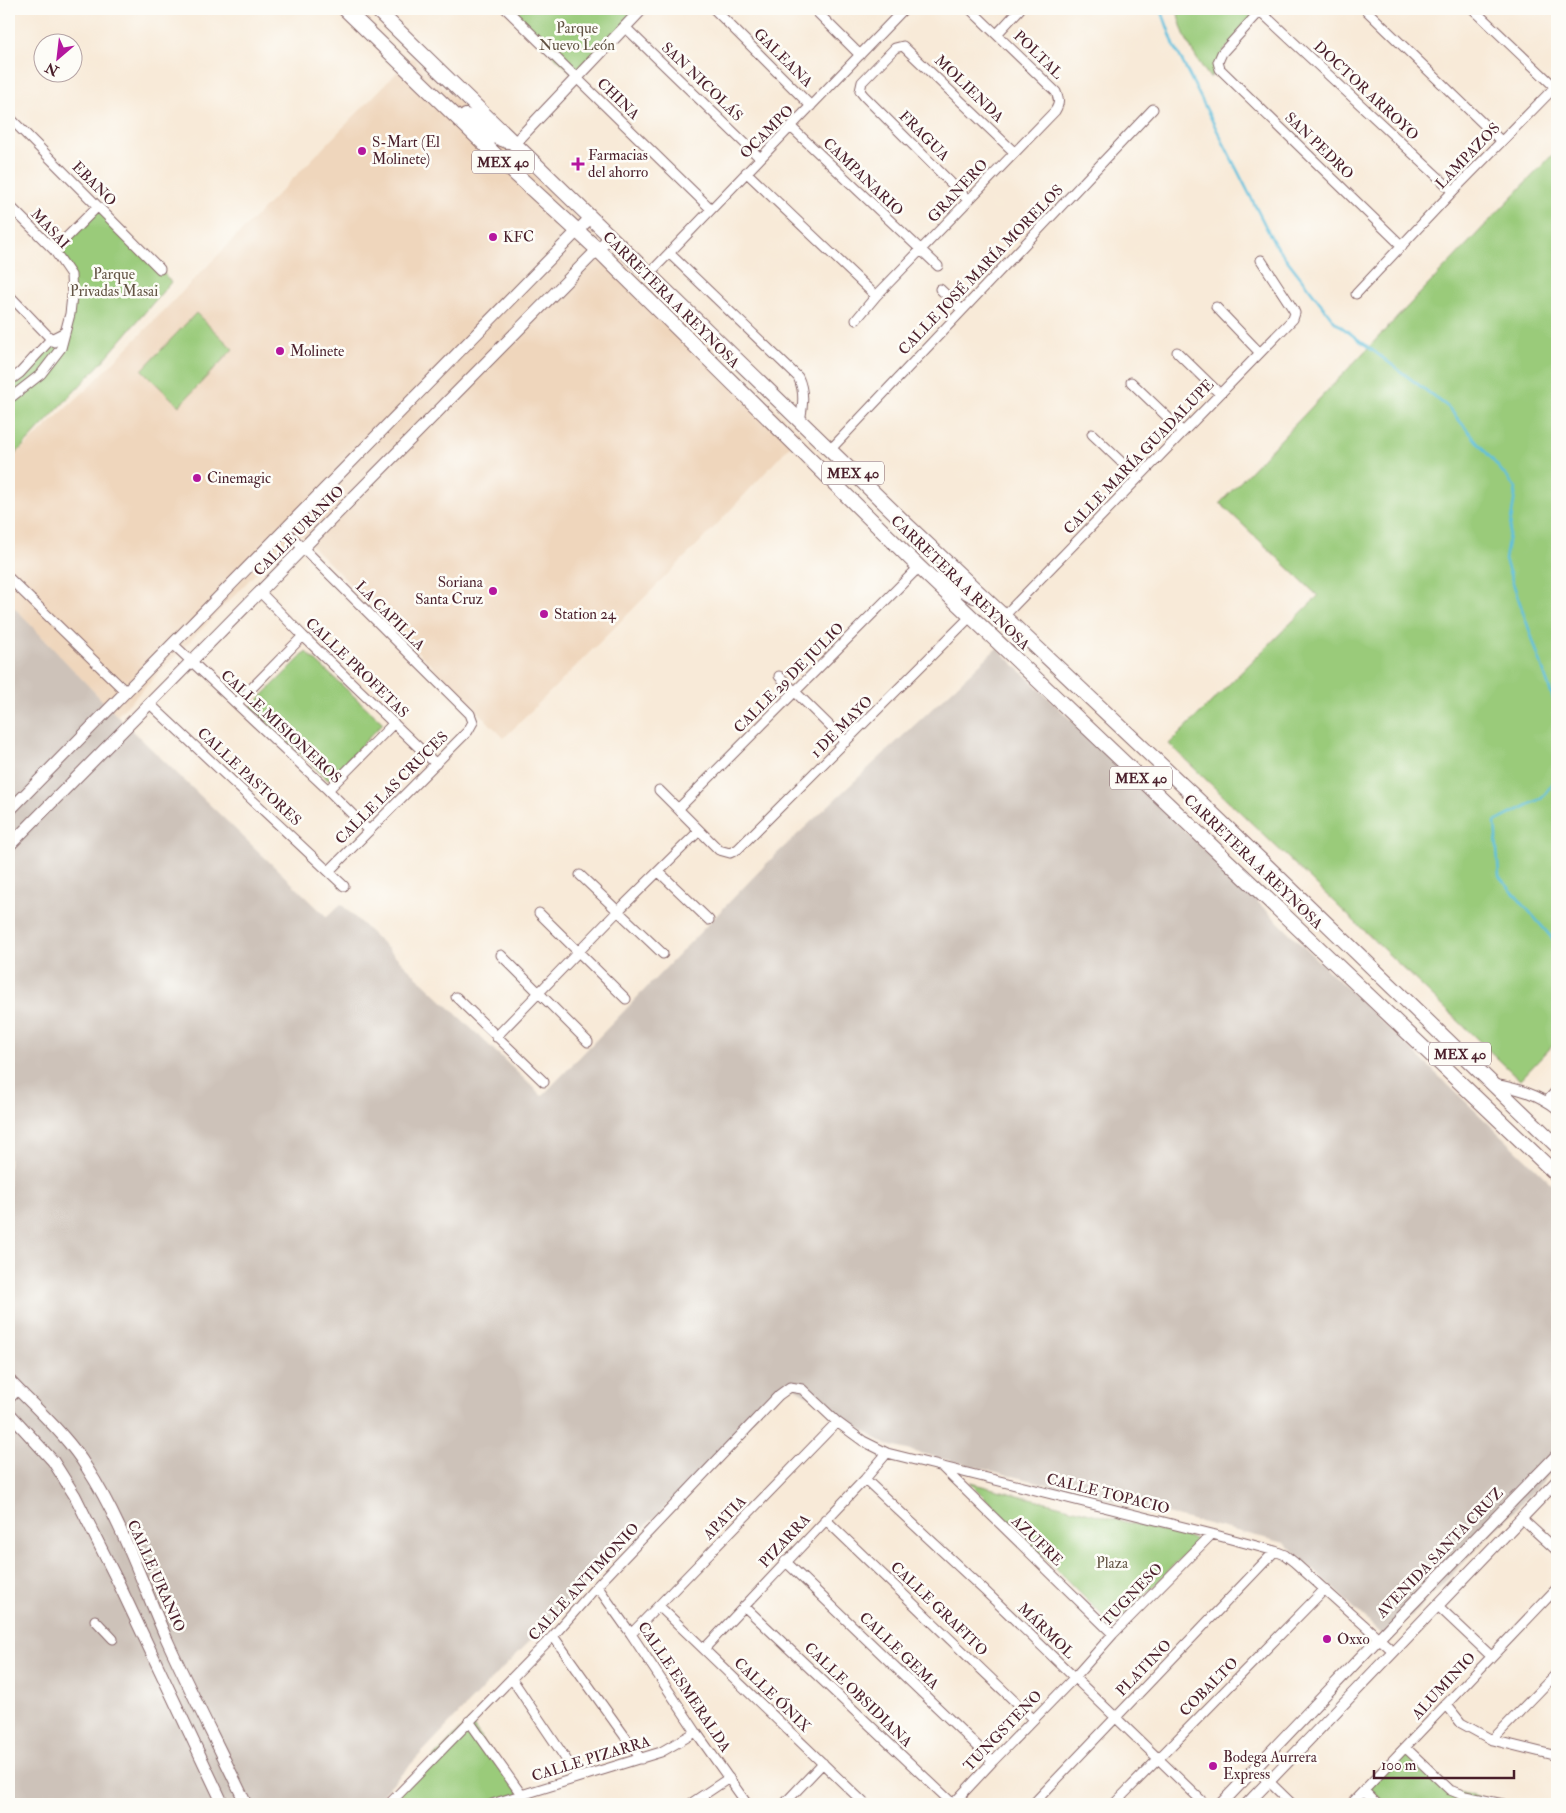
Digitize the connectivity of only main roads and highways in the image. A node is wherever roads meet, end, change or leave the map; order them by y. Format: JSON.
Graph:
{"nodes":[{"id":1,"x":345,"y":9,"type":"edge"},
{"id":2,"x":376,"y":9,"type":"edge"},
{"id":3,"x":441,"y":103,"type":"junction"},
{"id":4,"x":514,"y":144,"type":"junction"},
{"id":5,"x":542,"y":198,"type":"junction"},
{"id":6,"x":687,"y":338,"type":"junction"},
{"id":7,"x":739,"y":360,"type":"junction"},
{"id":8,"x":906,"y":524,"type":"junction"},
{"id":9,"x":902,"y":550,"type":"junction"},
{"id":10,"x":933,"y":580,"type":"junction"},
{"id":11,"x":990,"y":604,"type":"junction"},
{"id":12,"x":971,"y":616,"type":"junction"},
{"id":13,"x":1038,"y":649,"type":"junction"},
{"id":14,"x":1369,"y":966,"type":"junction"},
{"id":15,"x":1354,"y":981,"type":"junction"},
{"id":16,"x":1557,"y":1146,"type":"edge"},
{"id":17,"x":1557,"y":1175,"type":"edge"}],
"edges":[{"from":1,"to":3,"type":"main road","name":"CARRETERA A REYNOSA","number":"MEX 40"},
{"from":2,"to":4,"type":"main road","name":"CARRETERA A REYNOSA","number":"MEX 40"},
{"from":3,"to":4,"type":"main road"},
{"from":3,"to":5,"type":"main road","name":"CARRETERA A REYNOSA","number":"MEX 40"},
{"from":4,"to":5,"type":"main road"},
{"from":4,"to":7,"type":"main road","name":"CARRETERA A REYNOSA","number":"MEX 40"},
{"from":5,"to":6,"type":"main road","name":"CARRETERA A REYNOSA","number":"MEX 40"},
{"from":6,"to":7,"type":"main road"},
{"from":6,"to":9,"type":"main road","name":"CARRETERA A REYNOSA","number":"MEX 40"},
{"from":7,"to":8,"type":"main road","name":"CARRETERA A REYNOSA","number":"MEX 40"},
{"from":8,"to":9,"type":"main road"},
{"from":8,"to":11,"type":"main road","name":"CARRETERA A REYNOSA","number":"MEX 40"},
{"from":9,"to":10,"type":"main road","name":"CARRETERA A REYNOSA","number":"MEX 40"},
{"from":10,"to":11,"type":"main road"},
{"from":10,"to":12,"type":"main road","name":"CARRETERA A REYNOSA","number":"MEX 40"},
{"from":11,"to":13,"type":"main road","name":"CARRETERA A REYNOSA","number":"MEX 40"},
{"from":12,"to":13,"type":"main road"},
{"from":12,"to":15,"type":"main road","name":"CARRETERA A REYNOSA","number":"MEX 40"},
{"from":13,"to":14,"type":"main road","name":"CARRETERA A REYNOSA","number":"MEX 40"},
{"from":14,"to":15,"type":"main road"},
{"from":14,"to":16,"type":"main road","name":"CARRETERA A REYNOSA","number":"MEX 40"},
{"from":15,"to":17,"type":"main road","name":"CARRETERA A REYNOSA","number":"MEX 40"}]}
